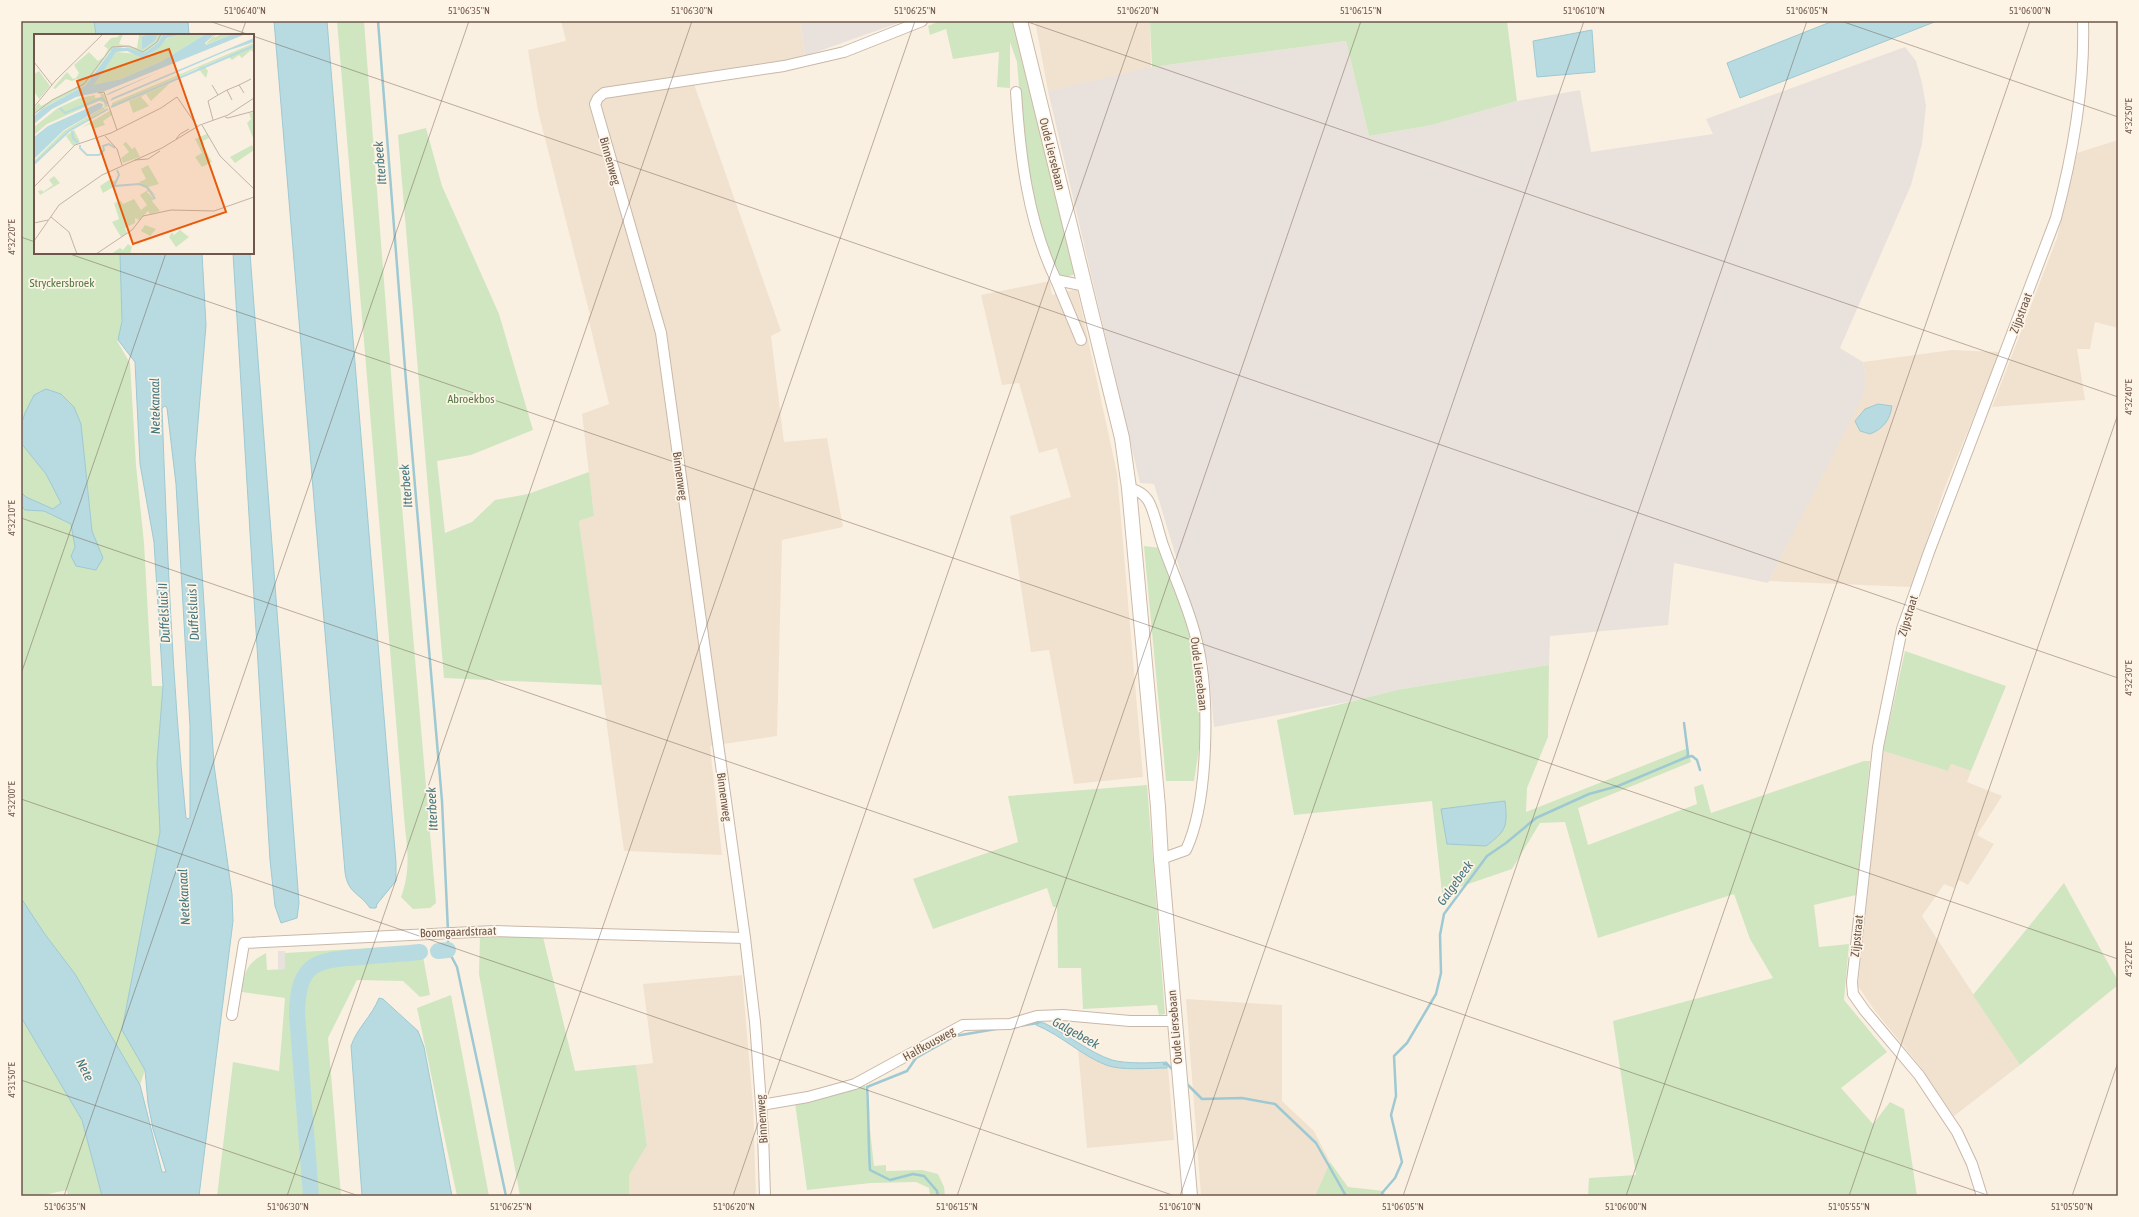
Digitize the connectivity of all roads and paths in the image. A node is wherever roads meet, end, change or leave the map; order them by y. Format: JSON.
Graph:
{"nodes":[{"id":1,"x":922,"y":21,"type":"edge"},
{"id":2,"x":1020,"y":21,"type":"edge"},
{"id":3,"x":2083,"y":21,"type":"edge"},
{"id":4,"x":1016,"y":92,"type":"dead end"},
{"id":5,"x":1056,"y":280,"type":"junction"},
{"id":6,"x":1086,"y":286,"type":"junction"},
{"id":7,"x":1080,"y":340,"type":"dead end"},
{"id":8,"x":1129,"y":488,"type":"junction"},
{"id":9,"x":1161,"y":859,"type":"junction"},
{"id":10,"x":744,"y":938,"type":"junction"},
{"id":11,"x":232,"y":1015,"type":"dead end"},
{"id":12,"x":1175,"y":1021,"type":"junction"},
{"id":13,"x":761,"y":1105,"type":"junction"},
{"id":14,"x":765,"y":1196,"type":"edge"},
{"id":15,"x":1190,"y":1196,"type":"edge"},
{"id":16,"x":1982,"y":1196,"type":"edge"}],
"edges":[{"from":1,"to":10,"type":"street","name":"Binnenweg"},
{"from":2,"to":6,"type":"main road","name":"Oude Liersebaan"},
{"from":3,"to":16,"type":"street","name":"Zijpstraat"},
{"from":4,"to":5,"type":"street"},
{"from":5,"to":6,"type":"street"},
{"from":5,"to":7,"type":"street"},
{"from":6,"to":8,"type":"main road","name":"Oude Liersebaan"},
{"from":8,"to":9,"type":"main road","name":"Oude Liersebaan"},
{"from":8,"to":9,"type":"street","name":"Oude Liersebaan"},
{"from":9,"to":12,"type":"main road","name":"Oude Liersebaan"},
{"from":10,"to":11,"type":"street","name":"Boomgaardstraat"},
{"from":10,"to":13,"type":"street","name":"Binnenweg"},
{"from":12,"to":13,"type":"street","name":"Halfkousweg"},
{"from":12,"to":15,"type":"main road","name":"Oude Liersebaan"},
{"from":13,"to":14,"type":"street","name":"Binnenweg"}]}
